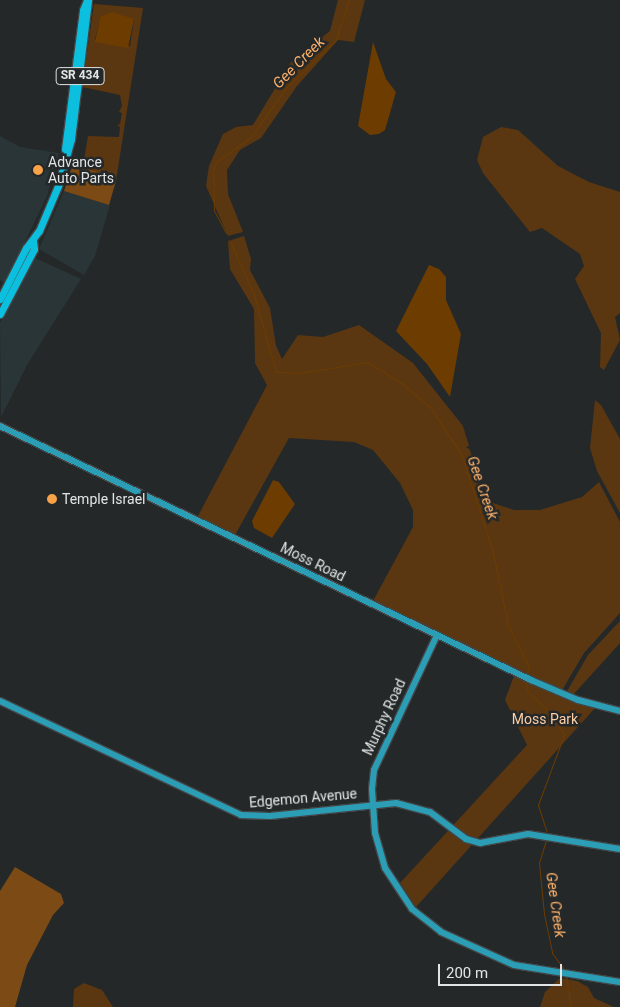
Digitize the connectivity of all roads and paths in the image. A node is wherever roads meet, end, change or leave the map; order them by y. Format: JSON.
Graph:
{"nodes":[{"id":1,"x":88,"y":0,"type":"edge"},
{"id":2,"x":33,"y":241,"type":"junction"},
{"id":3,"x":18,"y":265,"type":"junction"},
{"id":4,"x":20,"y":274,"type":"junction"},
{"id":5,"x":0,"y":299,"type":"edge"},
{"id":6,"x":0,"y":314,"type":"edge"},
{"id":7,"x":0,"y":426,"type":"edge"},
{"id":8,"x":437,"y":635,"type":"junction"},
{"id":9,"x":0,"y":701,"type":"edge"},
{"id":10,"x":620,"y":711,"type":"edge"},
{"id":11,"x":373,"y":805,"type":"junction"},
{"id":12,"x":620,"y":849,"type":"edge"},
{"id":13,"x":620,"y":982,"type":"edge"}],
"edges":[{"from":1,"to":2,"type":"main road","number":"SR 434"},
{"from":2,"to":3,"type":"main road","number":"SR 434"},
{"from":2,"to":4,"type":"main road","number":"SR 434"},
{"from":3,"to":4,"type":"main road"},
{"from":3,"to":5,"type":"main road","number":"SR 434"},
{"from":4,"to":6,"type":"main road","number":"SR 434"},
{"from":7,"to":8,"type":"street","name":"Moss Road"},
{"from":8,"to":10,"type":"street","name":"Moss Road"},
{"from":8,"to":11,"type":"street","name":"Murphy Road"},
{"from":9,"to":11,"type":"street","name":"Edgemon Avenue"},
{"from":11,"to":12,"type":"street","name":"Edgemon Avenue"},
{"from":11,"to":13,"type":"street","name":"Murphy Road"}]}
